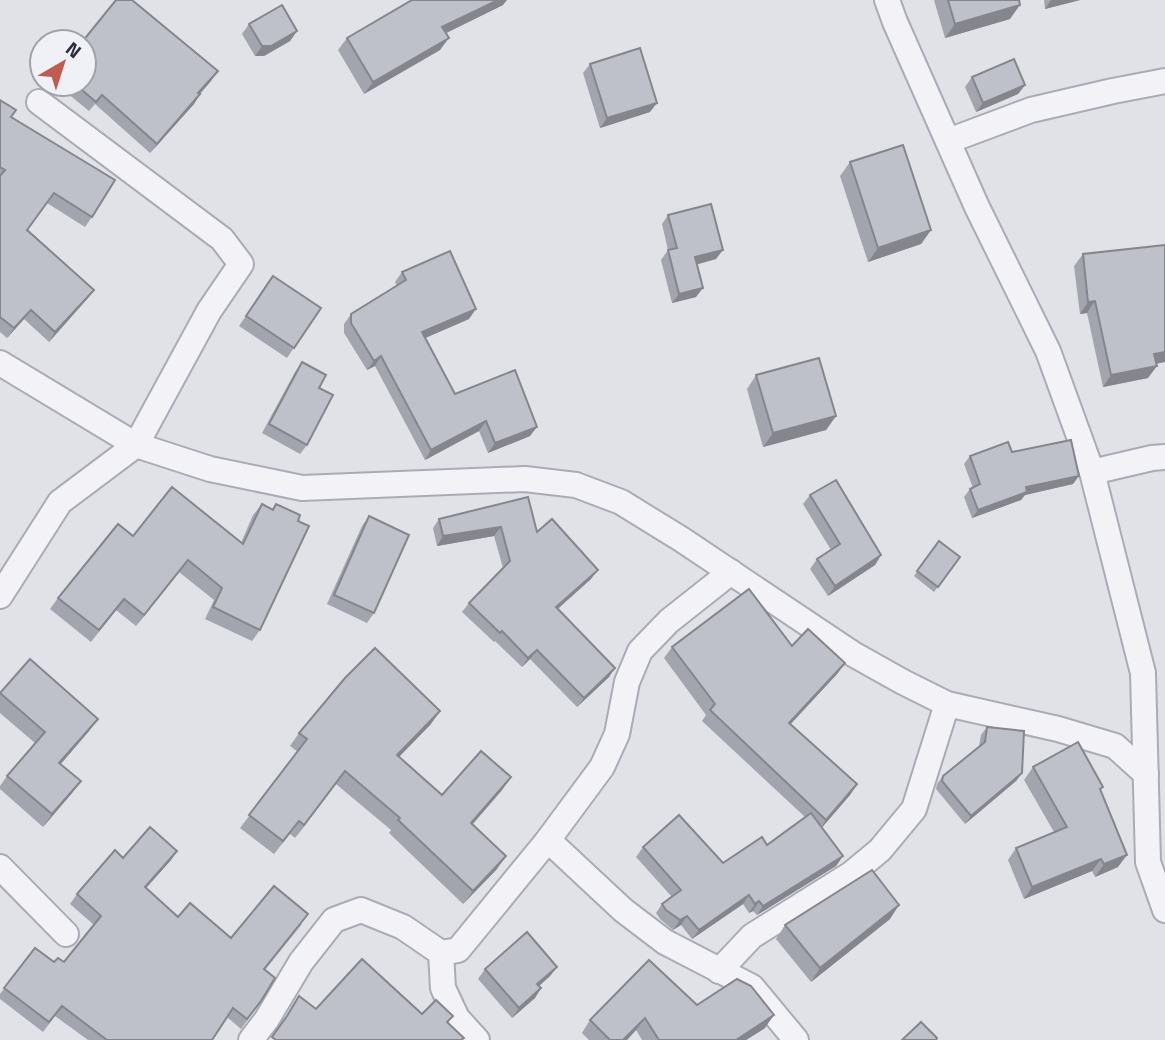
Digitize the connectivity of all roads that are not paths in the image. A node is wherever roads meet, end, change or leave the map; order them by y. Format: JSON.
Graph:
{"nodes":[{"id":1,"x":887,"y":0,"type":"edge"},
{"id":2,"x":1165,"y":81,"type":"edge"},
{"id":3,"x":39,"y":102,"type":"dead end"},
{"id":4,"x":948,"y":141,"type":"junction"},
{"id":5,"x":0,"y":363,"type":"edge"},
{"id":6,"x":136,"y":445,"type":"junction"},
{"id":7,"x":1165,"y":457,"type":"edge"},
{"id":8,"x":1092,"y":472,"type":"junction"},
{"id":9,"x":731,"y":572,"type":"junction"},
{"id":10,"x":0,"y":596,"type":"edge"},
{"id":11,"x":947,"y":704,"type":"junction"},
{"id":12,"x":1146,"y":775,"type":"junction"},
{"id":13,"x":548,"y":839,"type":"junction"},
{"id":14,"x":0,"y":867,"type":"edge"},
{"id":15,"x":1165,"y":911,"type":"edge"},
{"id":16,"x":66,"y":934,"type":"dead end"},
{"id":17,"x":441,"y":953,"type":"junction"},
{"id":18,"x":719,"y":971,"type":"junction"},
{"id":19,"x":251,"y":1040,"type":"edge"},
{"id":20,"x":477,"y":1040,"type":"edge"},
{"id":21,"x":796,"y":1040,"type":"edge"}],
"edges":[{"from":1,"to":4,"type":"street"},
{"from":2,"to":4,"type":"street"},
{"from":3,"to":6,"type":"street"},
{"from":4,"to":8,"type":"street"},
{"from":5,"to":6,"type":"street"},
{"from":6,"to":9,"type":"street"},
{"from":6,"to":10,"type":"street"},
{"from":7,"to":8,"type":"street"},
{"from":8,"to":12,"type":"street"},
{"from":9,"to":11,"type":"street"},
{"from":9,"to":13,"type":"street"},
{"from":11,"to":12,"type":"street"},
{"from":11,"to":18,"type":"street"},
{"from":12,"to":15,"type":"street"},
{"from":13,"to":17,"type":"street"},
{"from":13,"to":18,"type":"street"},
{"from":14,"to":16,"type":"street"},
{"from":17,"to":19,"type":"street"},
{"from":17,"to":20,"type":"street"},
{"from":18,"to":21,"type":"street"}]}
